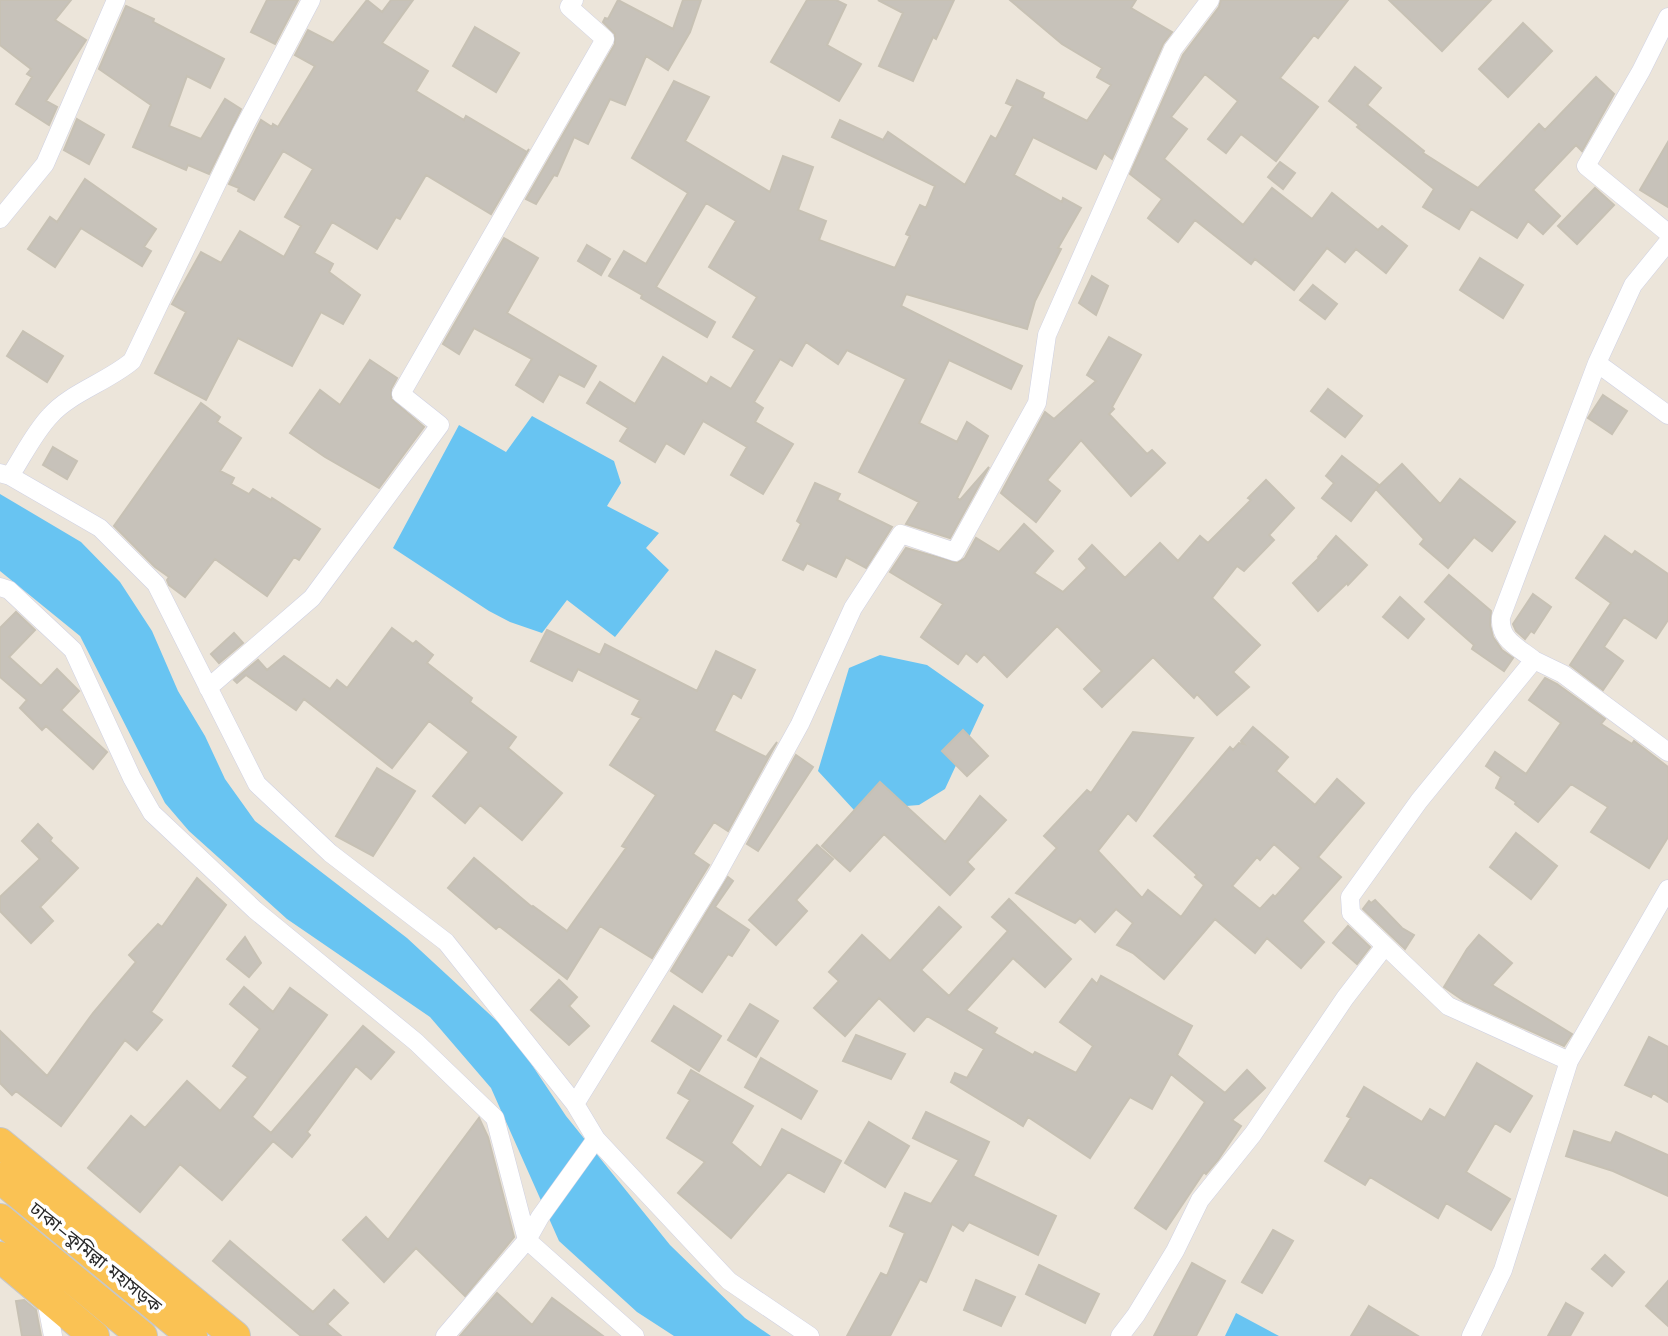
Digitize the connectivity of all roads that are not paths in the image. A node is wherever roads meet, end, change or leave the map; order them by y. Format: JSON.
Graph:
{"nodes":[{"id":1,"x":116,"y":0,"type":"edge"},
{"id":2,"x":311,"y":0,"type":"edge"},
{"id":3,"x":574,"y":0,"type":"edge"},
{"id":4,"x":1210,"y":0,"type":"edge"},
{"id":5,"x":1668,"y":17,"type":"edge"},
{"id":6,"x":0,"y":219,"type":"edge"},
{"id":7,"x":1668,"y":233,"type":"edge"},
{"id":8,"x":1668,"y":242,"type":"edge"},
{"id":9,"x":1597,"y":363,"type":"junction"},
{"id":10,"x":1668,"y":415,"type":"edge"},
{"id":11,"x":5,"y":474,"type":"edge"},
{"id":12,"x":0,"y":587,"type":"edge"},
{"id":13,"x":1534,"y":660,"type":"junction"},
{"id":14,"x":208,"y":688,"type":"junction"},
{"id":15,"x":1668,"y":752,"type":"edge"},
{"id":16,"x":1668,"y":889,"type":"edge"},
{"id":17,"x":1385,"y":946,"type":"junction"},
{"id":18,"x":1569,"y":1061,"type":"junction"},
{"id":19,"x":575,"y":1104,"type":"junction"},
{"id":20,"x":594,"y":1142,"type":"junction"},
{"id":21,"x":0,"y":1143,"type":"edge"},
{"id":22,"x":0,"y":1178,"type":"edge"},
{"id":23,"x":0,"y":1219,"type":"edge"},
{"id":24,"x":527,"y":1240,"type":"junction"},
{"id":25,"x":0,"y":1257,"type":"edge"},
{"id":26,"x":45,"y":1295,"type":"junction"},
{"id":27,"x":53,"y":1336,"type":"edge"},
{"id":28,"x":94,"y":1336,"type":"edge"},
{"id":29,"x":142,"y":1336,"type":"edge"},
{"id":30,"x":192,"y":1336,"type":"edge"},
{"id":31,"x":235,"y":1336,"type":"edge"},
{"id":32,"x":445,"y":1336,"type":"edge"},
{"id":33,"x":635,"y":1336,"type":"edge"},
{"id":34,"x":810,"y":1336,"type":"edge"},
{"id":35,"x":1120,"y":1336,"type":"edge"},
{"id":36,"x":1471,"y":1336,"type":"edge"}],
"edges":[{"from":1,"to":6,"type":"street"},
{"from":2,"to":11,"type":"street"},
{"from":3,"to":14,"type":"street"},
{"from":4,"to":19,"type":"street"},
{"from":5,"to":7,"type":"street"},
{"from":8,"to":9,"type":"street"},
{"from":9,"to":10,"type":"street"},
{"from":9,"to":13,"type":"street"},
{"from":11,"to":14,"type":"street"},
{"from":12,"to":24,"type":"street"},
{"from":13,"to":15,"type":"street"},
{"from":13,"to":17,"type":"street"},
{"from":14,"to":19,"type":"street"},
{"from":16,"to":18,"type":"street"},
{"from":17,"to":18,"type":"street"},
{"from":17,"to":35,"type":"street"},
{"from":18,"to":36,"type":"street"},
{"from":19,"to":20,"type":"street"},
{"from":20,"to":24,"type":"street"},
{"from":20,"to":34,"type":"street"},
{"from":21,"to":31,"type":"highway"},
{"from":22,"to":30,"type":"highway","name":"ঢাকা–কুমিল্লা মহাসড়ক"},
{"from":23,"to":29,"type":"highway","name":"ঢাকা–কুমিল্লা মহাসড়ক"},
{"from":24,"to":32,"type":"street"},
{"from":24,"to":33,"type":"street"},
{"from":25,"to":26,"type":"highway"},
{"from":26,"to":27,"type":"street"},
{"from":26,"to":28,"type":"highway"}]}
